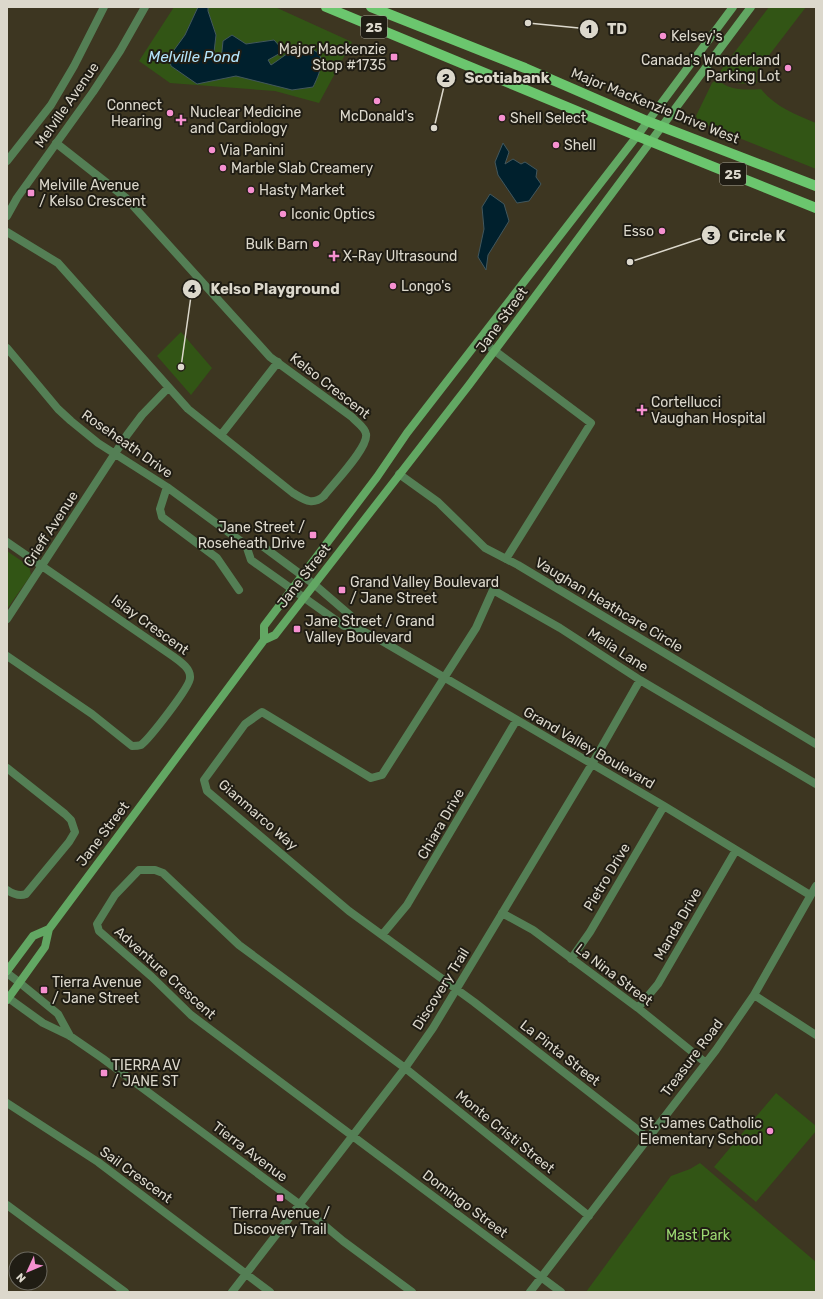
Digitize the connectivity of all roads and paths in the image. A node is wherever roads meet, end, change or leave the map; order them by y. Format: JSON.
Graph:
{"nodes":[{"id":1,"x":104,"y":7,"type":"edge"},
{"id":2,"x":145,"y":7,"type":"edge"},
{"id":3,"x":326,"y":7,"type":"edge"},
{"id":4,"x":371,"y":7,"type":"edge"},
{"id":5,"x":733,"y":7,"type":"edge"},
{"id":6,"x":751,"y":7,"type":"edge"},
{"id":7,"x":647,"y":121,"type":"junction"},
{"id":8,"x":663,"y":126,"type":"junction"},
{"id":9,"x":637,"y":136,"type":"junction"},
{"id":10,"x":650,"y":141,"type":"junction"},
{"id":11,"x":56,"y":143,"type":"junction"},
{"id":12,"x":7,"y":161,"type":"edge"},
{"id":13,"x":816,"y":186,"type":"edge"},
{"id":14,"x":816,"y":208,"type":"edge"},
{"id":15,"x":7,"y":216,"type":"edge"},
{"id":16,"x":7,"y":232,"type":"edge"},
{"id":17,"x":487,"y":345,"type":"dead end"},
{"id":18,"x":7,"y":348,"type":"edge"},
{"id":19,"x":494,"y":351,"type":"junction"},
{"id":20,"x":278,"y":362,"type":"junction"},
{"id":21,"x":168,"y":388,"type":"junction"},
{"id":22,"x":221,"y":435,"type":"junction"},
{"id":23,"x":116,"y":454,"type":"junction"},
{"id":24,"x":399,"y":474,"type":"junction"},
{"id":25,"x":167,"y":487,"type":"junction"},
{"id":26,"x":7,"y":542,"type":"edge"},
{"id":27,"x":246,"y":545,"type":"junction"},
{"id":28,"x":506,"y":559,"type":"junction"},
{"id":29,"x":42,"y":567,"type":"junction"},
{"id":30,"x":303,"y":576,"type":"junction"},
{"id":31,"x":315,"y":585,"type":"junction"},
{"id":32,"x":293,"y":588,"type":"junction"},
{"id":33,"x":239,"y":590,"type":"dead end"},
{"id":34,"x":305,"y":597,"type":"junction"},
{"id":35,"x":7,"y":619,"type":"edge"},
{"id":36,"x":353,"y":626,"type":"junction"},
{"id":37,"x":264,"y":640,"type":"junction"},
{"id":38,"x":7,"y":656,"type":"edge"},
{"id":39,"x":444,"y":679,"type":"junction"},
{"id":40,"x":640,"y":680,"type":"junction"},
{"id":41,"x":516,"y":721,"type":"junction"},
{"id":42,"x":816,"y":744,"type":"edge"},
{"id":43,"x":592,"y":764,"type":"junction"},
{"id":44,"x":7,"y":768,"type":"edge"},
{"id":45,"x":816,"y":784,"type":"edge"},
{"id":46,"x":664,"y":806,"type":"junction"},
{"id":47,"x":736,"y":850,"type":"junction"},
{"id":48,"x":816,"y":886,"type":"edge"},
{"id":49,"x":7,"y":890,"type":"edge"},
{"id":50,"x":810,"y":895,"type":"junction"},
{"id":51,"x":502,"y":913,"type":"junction"},
{"id":52,"x":49,"y":929,"type":"junction"},
{"id":53,"x":382,"y":935,"type":"junction"},
{"id":54,"x":571,"y":959,"type":"junction"},
{"id":55,"x":7,"y":972,"type":"edge"},
{"id":56,"x":20,"y":982,"type":"junction"},
{"id":57,"x":456,"y":989,"type":"junction"},
{"id":58,"x":754,"y":995,"type":"junction"},
{"id":59,"x":8,"y":998,"type":"edge"},
{"id":60,"x":638,"y":1008,"type":"junction"},
{"id":61,"x":816,"y":1035,"type":"edge"},
{"id":62,"x":70,"y":1036,"type":"junction"},
{"id":63,"x":706,"y":1063,"type":"junction"},
{"id":64,"x":405,"y":1068,"type":"junction"},
{"id":65,"x":7,"y":1103,"type":"edge"},
{"id":66,"x":352,"y":1137,"type":"junction"},
{"id":67,"x":648,"y":1138,"type":"junction"},
{"id":68,"x":299,"y":1204,"type":"junction"},
{"id":69,"x":7,"y":1205,"type":"edge"},
{"id":70,"x":589,"y":1216,"type":"junction"},
{"id":71,"x":246,"y":1273,"type":"junction"},
{"id":72,"x":541,"y":1276,"type":"junction"},
{"id":73,"x":125,"y":1292,"type":"edge"},
{"id":74,"x":232,"y":1292,"type":"edge"},
{"id":75,"x":270,"y":1292,"type":"edge"},
{"id":76,"x":412,"y":1292,"type":"edge"},
{"id":77,"x":530,"y":1292,"type":"edge"},
{"id":78,"x":562,"y":1292,"type":"edge"}],
"edges":[{"from":1,"to":12,"type":"street"},
{"from":2,"to":11,"type":"street","name":"Melville Avenue"},
{"from":3,"to":9,"type":"main road","number":"25"},
{"from":4,"to":7,"type":"main road","name":"Major MacKenzie Drive West","number":"25"},
{"from":5,"to":7,"type":"main road","name":"Jane Street"},
{"from":6,"to":8,"type":"main road","name":"Jane Street"},
{"from":7,"to":8,"type":"main road","name":"Major MacKenzie Drive West","number":"25"},
{"from":7,"to":9,"type":"main road","name":"Jane Street"},
{"from":8,"to":10,"type":"main road","name":"Jane Street"},
{"from":8,"to":13,"type":"main road","name":"Major MacKenzie Drive West","number":"25"},
{"from":9,"to":10,"type":"main road","number":"25"},
{"from":9,"to":30,"type":"main road","name":"Jane Street"},
{"from":10,"to":14,"type":"main road","number":"25"},
{"from":10,"to":19,"type":"main road","name":"Jane Street"},
{"from":11,"to":15,"type":"street","name":"Melville Avenue"},
{"from":11,"to":20,"type":"street","name":"Kelso Crescent"},
{"from":16,"to":21,"type":"street","name":"Kelso Crescent"},
{"from":17,"to":19,"type":"street"},
{"from":18,"to":23,"type":"street","name":"Roseheath Drive"},
{"from":19,"to":24,"type":"main road","name":"Jane Street"},
{"from":19,"to":28,"type":"street"},
{"from":20,"to":22,"type":"street"},
{"from":20,"to":22,"type":"street","name":"Kelso Crescent"},
{"from":21,"to":22,"type":"street","name":"Kelso Crescent"},
{"from":21,"to":23,"type":"street","name":"Crieff Avenue"},
{"from":23,"to":25,"type":"street","name":"Roseheath Drive"},
{"from":23,"to":29,"type":"street","name":"Crieff Avenue"},
{"from":24,"to":28,"type":"street","name":"Vaughan Heathcare Circle"},
{"from":24,"to":31,"type":"main road","name":"Jane Street"},
{"from":25,"to":27,"type":"street","name":"Roseheath Drive"},
{"from":25,"to":33,"type":"street"},
{"from":26,"to":29,"type":"street"},
{"from":27,"to":30,"type":"street","name":"Roseheath Drive"},
{"from":27,"to":32,"type":"street","name":"Roseheath Drive"},
{"from":28,"to":42,"type":"street","name":"Vaughan Heathcare Circle"},
{"from":29,"to":35,"type":"street","name":"Crieff Avenue"},
{"from":29,"to":38,"type":"street","name":"Islay Crescent"},
{"from":30,"to":31,"type":"street","name":"Grand Valley Boulevard"},
{"from":30,"to":32,"type":"main road","name":"Jane Street"},
{"from":31,"to":34,"type":"main road","name":"Jane Street"},
{"from":31,"to":36,"type":"street","name":"Grand Valley Boulevard"},
{"from":32,"to":34,"type":"street","name":"Grand Valley Boulevard"},
{"from":32,"to":37,"type":"main road","name":"Jane Street"},
{"from":34,"to":36,"type":"street","name":"Grand Valley Boulevard"},
{"from":34,"to":37,"type":"main road","name":"Jane Street"},
{"from":36,"to":39,"type":"street","name":"Grand Valley Boulevard"},
{"from":37,"to":52,"type":"main road","name":"Jane Street"},
{"from":39,"to":40,"type":"street","name":"Melia Lane"},
{"from":39,"to":41,"type":"street","name":"Grand Valley Boulevard"},
{"from":39,"to":53,"type":"street","name":"Gianmarco Way"},
{"from":40,"to":43,"type":"street","name":"Discovery Trail"},
{"from":40,"to":45,"type":"street","name":"Melia Lane"},
{"from":41,"to":43,"type":"street","name":"Grand Valley Boulevard"},
{"from":41,"to":53,"type":"street","name":"Chiara Drive"},
{"from":43,"to":46,"type":"street","name":"Grand Valley Boulevard"},
{"from":43,"to":51,"type":"street","name":"Discovery Trail"},
{"from":44,"to":49,"type":"street"},
{"from":46,"to":47,"type":"street","name":"Grand Valley Boulevard"},
{"from":46,"to":54,"type":"street","name":"Pietro Drive"},
{"from":47,"to":50,"type":"street","name":"Grand Valley Boulevard"},
{"from":47,"to":60,"type":"street","name":"Manda Drive"},
{"from":48,"to":50,"type":"street","name":"Treasure Road"},
{"from":50,"to":58,"type":"street","name":"Treasure Road"},
{"from":51,"to":54,"type":"street","name":"La Nina Street"},
{"from":51,"to":57,"type":"street","name":"Discovery Trail"},
{"from":52,"to":55,"type":"main road","name":"Jane Street"},
{"from":52,"to":56,"type":"main road","name":"Jane Street"},
{"from":53,"to":57,"type":"street","name":"Gianmarco Way"},
{"from":54,"to":60,"type":"street","name":"La Nina Street"},
{"from":55,"to":56,"type":"street","name":"Tierra Avenue"},
{"from":56,"to":59,"type":"main road","name":"Jane Street"},
{"from":56,"to":62,"type":"street","name":"Tierra Avenue"},
{"from":57,"to":64,"type":"street","name":"Discovery Trail"},
{"from":57,"to":67,"type":"street","name":"La Pinta Street"},
{"from":58,"to":61,"type":"street"},
{"from":58,"to":63,"type":"street","name":"Treasure Road"},
{"from":59,"to":62,"type":"street","name":"Tierra Avenue"},
{"from":60,"to":63,"type":"street","name":"La Nina Street"},
{"from":62,"to":68,"type":"street","name":"Tierra Avenue"},
{"from":63,"to":67,"type":"street","name":"Treasure Road"},
{"from":64,"to":66,"type":"street","name":"Discovery Trail"},
{"from":64,"to":66,"type":"street","name":"Adventure Crescent"},
{"from":64,"to":70,"type":"street","name":"Monte Cristi Street"},
{"from":65,"to":71,"type":"street","name":"Sail Crescent"},
{"from":66,"to":68,"type":"street","name":"Discovery Trail"},
{"from":66,"to":72,"type":"street","name":"Domingo Street"},
{"from":67,"to":70,"type":"street","name":"Treasure Road"},
{"from":68,"to":71,"type":"street","name":"Discovery Trail"},
{"from":68,"to":76,"type":"street","name":"Tierra Avenue"},
{"from":69,"to":73,"type":"street"},
{"from":70,"to":72,"type":"street","name":"Treasure Road"},
{"from":71,"to":74,"type":"street","name":"Discovery Trail"},
{"from":71,"to":75,"type":"street","name":"Sail Crescent"},
{"from":72,"to":77,"type":"street","name":"Treasure Road"},
{"from":72,"to":78,"type":"street","name":"Domingo Street"}]}
